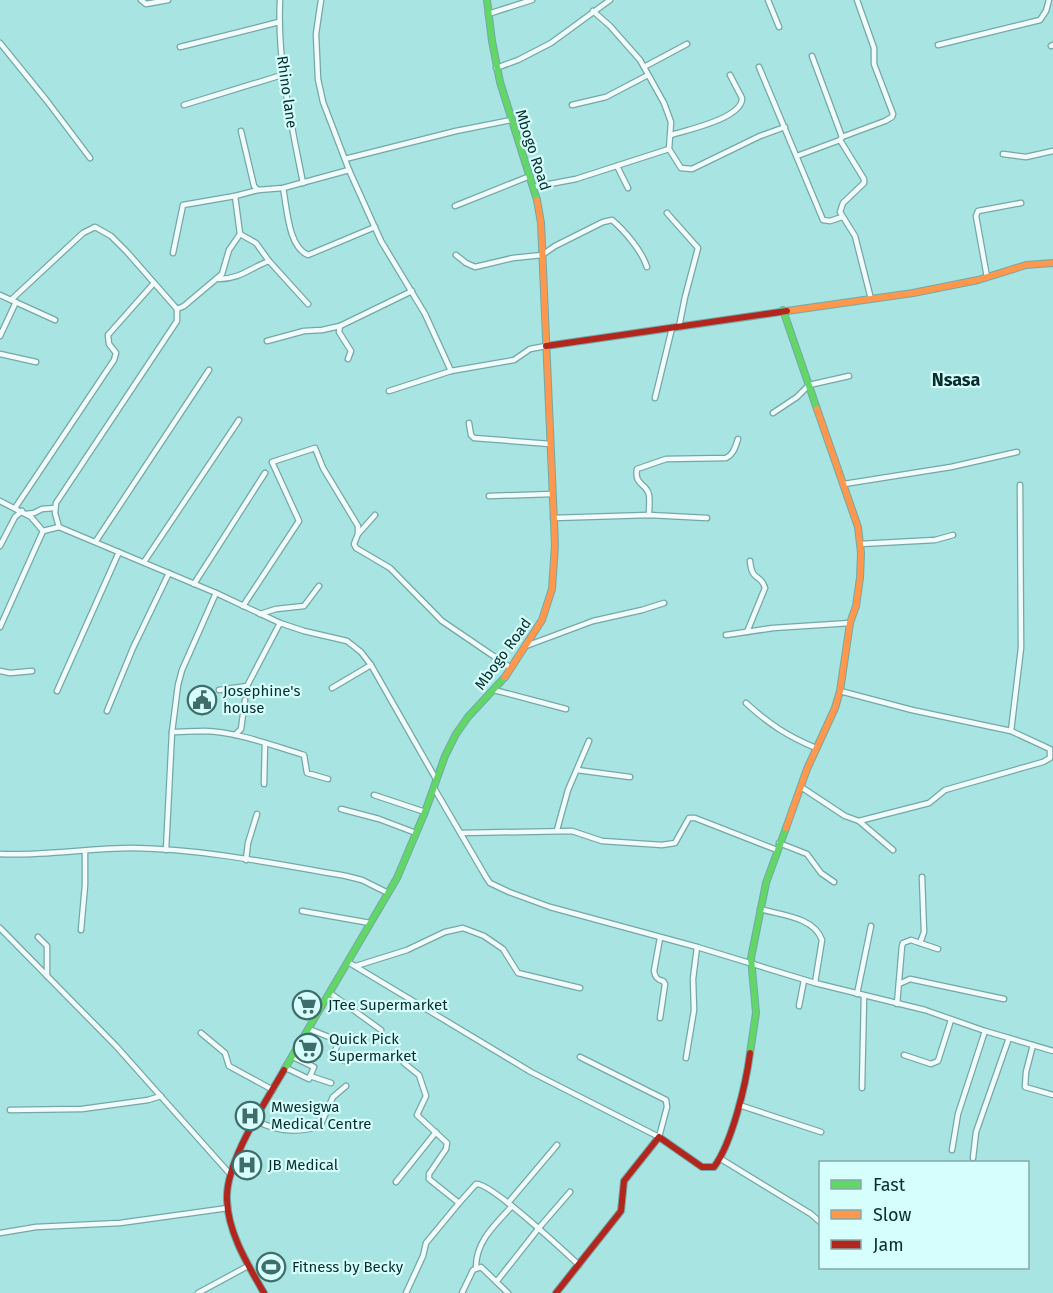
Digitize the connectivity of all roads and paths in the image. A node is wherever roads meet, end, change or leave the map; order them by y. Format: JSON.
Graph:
{"nodes":[{"id":1,"x":141,"y":0,"type":"edge"},
{"id":2,"x":168,"y":0,"type":"edge"},
{"id":3,"x":280,"y":0,"type":"edge"},
{"id":4,"x":321,"y":0,"type":"edge"},
{"id":5,"x":487,"y":0,"type":"edge"},
{"id":6,"x":532,"y":0,"type":"edge"},
{"id":7,"x":610,"y":0,"type":"edge"},
{"id":8,"x":768,"y":0,"type":"edge"},
{"id":9,"x":857,"y":0,"type":"edge"},
{"id":10,"x":1052,"y":0,"type":"edge"},
{"id":11,"x":594,"y":11,"type":"junction"},
{"id":12,"x":488,"y":14,"type":"junction"},
{"id":13,"x":279,"y":22,"type":"junction"},
{"id":14,"x":779,"y":27,"type":"dead end"},
{"id":15,"x":0,"y":43,"type":"edge"},
{"id":16,"x":687,"y":44,"type":"dead end"},
{"id":17,"x":938,"y":45,"type":"dead end"},
{"id":18,"x":180,"y":48,"type":"dead end"},
{"id":19,"x":812,"y":56,"type":"dead end"},
{"id":20,"x":644,"y":67,"type":"junction"},
{"id":21,"x":759,"y":67,"type":"dead end"},
{"id":22,"x":496,"y":68,"type":"junction"},
{"id":23,"x":282,"y":75,"type":"junction"},
{"id":24,"x":648,"y":75,"type":"junction"},
{"id":25,"x":730,"y":75,"type":"dead end"},
{"id":26,"x":184,"y":105,"type":"dead end"},
{"id":27,"x":572,"y":105,"type":"dead end"},
{"id":28,"x":511,"y":120,"type":"junction"},
{"id":29,"x":784,"y":127,"type":"junction"},
{"id":30,"x":241,"y":131,"type":"dead end"},
{"id":31,"x":671,"y":135,"type":"junction"},
{"id":32,"x":841,"y":138,"type":"junction"},
{"id":33,"x":669,"y":149,"type":"junction"},
{"id":34,"x":1053,"y":151,"type":"edge"},
{"id":35,"x":1003,"y":154,"type":"dead end"},
{"id":36,"x":796,"y":156,"type":"junction"},
{"id":37,"x":90,"y":158,"type":"dead end"},
{"id":38,"x":345,"y":159,"type":"junction"},
{"id":39,"x":617,"y":166,"type":"junction"},
{"id":40,"x":349,"y":170,"type":"junction"},
{"id":41,"x":530,"y":176,"type":"junction"},
{"id":42,"x":303,"y":183,"type":"junction"},
{"id":43,"x":534,"y":187,"type":"junction"},
{"id":44,"x":283,"y":188,"type":"junction"},
{"id":45,"x":628,"y":188,"type":"dead end"},
{"id":46,"x":258,"y":190,"type":"junction"},
{"id":47,"x":235,"y":196,"type":"junction"},
{"id":48,"x":1021,"y":203,"type":"dead end"},
{"id":49,"x":455,"y":206,"type":"dead end"},
{"id":50,"x":667,"y":213,"type":"dead end"},
{"id":51,"x":842,"y":217,"type":"junction"},
{"id":52,"x":375,"y":227,"type":"junction"},
{"id":53,"x":240,"y":234,"type":"junction"},
{"id":54,"x":173,"y":253,"type":"dead end"},
{"id":55,"x":456,"y":255,"type":"dead end"},
{"id":56,"x":542,"y":255,"type":"junction"},
{"id":57,"x":268,"y":261,"type":"junction"},
{"id":58,"x":1053,"y":263,"type":"edge"},
{"id":59,"x":647,"y":267,"type":"dead end"},
{"id":60,"x":987,"y":277,"type":"junction"},
{"id":61,"x":219,"y":279,"type":"junction"},
{"id":62,"x":154,"y":283,"type":"junction"},
{"id":63,"x":412,"y":291,"type":"junction"},
{"id":64,"x":0,"y":295,"type":"edge"},
{"id":65,"x":871,"y":299,"type":"junction"},
{"id":66,"x":14,"y":301,"type":"junction"},
{"id":67,"x":308,"y":304,"type":"dead end"},
{"id":68,"x":177,"y":309,"type":"junction"},
{"id":69,"x":783,"y":310,"type":"junction"},
{"id":70,"x":55,"y":320,"type":"dead end"},
{"id":71,"x":339,"y":326,"type":"junction"},
{"id":72,"x":675,"y":327,"type":"junction"},
{"id":73,"x":0,"y":336,"type":"edge"},
{"id":74,"x":267,"y":340,"type":"dead end"},
{"id":75,"x":546,"y":346,"type":"junction"},
{"id":76,"x":0,"y":354,"type":"edge"},
{"id":77,"x":348,"y":359,"type":"dead end"},
{"id":78,"x":36,"y":362,"type":"dead end"},
{"id":79,"x":209,"y":370,"type":"dead end"},
{"id":80,"x":451,"y":371,"type":"junction"},
{"id":81,"x":849,"y":376,"type":"dead end"},
{"id":82,"x":809,"y":385,"type":"junction"},
{"id":83,"x":389,"y":391,"type":"dead end"},
{"id":84,"x":655,"y":398,"type":"dead end"},
{"id":85,"x":773,"y":413,"type":"dead end"},
{"id":86,"x":239,"y":420,"type":"dead end"},
{"id":87,"x":469,"y":423,"type":"dead end"},
{"id":88,"x":738,"y":439,"type":"dead end"},
{"id":89,"x":550,"y":444,"type":"junction"},
{"id":90,"x":1017,"y":452,"type":"dead end"},
{"id":91,"x":266,"y":473,"type":"dead end"},
{"id":92,"x":844,"y":484,"type":"junction"},
{"id":93,"x":1020,"y":485,"type":"dead end"},
{"id":94,"x":552,"y":494,"type":"junction"},
{"id":95,"x":489,"y":496,"type":"dead end"},
{"id":96,"x":0,"y":501,"type":"edge"},
{"id":97,"x":15,"y":508,"type":"junction"},
{"id":98,"x":55,"y":508,"type":"junction"},
{"id":99,"x":24,"y":513,"type":"junction"},
{"id":100,"x":375,"y":515,"type":"dead end"},
{"id":101,"x":649,"y":515,"type":"junction"},
{"id":102,"x":707,"y":518,"type":"dead end"},
{"id":103,"x":553,"y":519,"type":"junction"},
{"id":104,"x":59,"y":526,"type":"junction"},
{"id":105,"x":43,"y":531,"type":"junction"},
{"id":106,"x":358,"y":534,"type":"junction"},
{"id":107,"x":953,"y":535,"type":"dead end"},
{"id":108,"x":96,"y":541,"type":"junction"},
{"id":109,"x":860,"y":544,"type":"junction"},
{"id":110,"x":0,"y":546,"type":"edge"},
{"id":111,"x":119,"y":552,"type":"junction"},
{"id":112,"x":750,"y":561,"type":"dead end"},
{"id":113,"x":144,"y":562,"type":"junction"},
{"id":114,"x":170,"y":573,"type":"junction"},
{"id":115,"x":194,"y":584,"type":"junction"},
{"id":116,"x":319,"y":586,"type":"dead end"},
{"id":117,"x":216,"y":594,"type":"junction"},
{"id":118,"x":664,"y":603,"type":"dead end"},
{"id":119,"x":243,"y":606,"type":"junction"},
{"id":120,"x":260,"y":614,"type":"junction"},
{"id":121,"x":280,"y":623,"type":"junction"},
{"id":122,"x":850,"y":623,"type":"junction"},
{"id":123,"x":0,"y":627,"type":"edge"},
{"id":124,"x":747,"y":632,"type":"junction"},
{"id":125,"x":726,"y":635,"type":"dead end"},
{"id":126,"x":526,"y":646,"type":"junction"},
{"id":127,"x":371,"y":665,"type":"junction"},
{"id":128,"x":512,"y":668,"type":"junction"},
{"id":129,"x":0,"y":671,"type":"edge"},
{"id":130,"x":32,"y":671,"type":"dead end"},
{"id":131,"x":332,"y":688,"type":"dead end"},
{"id":132,"x":219,"y":690,"type":"dead end"},
{"id":133,"x":494,"y":690,"type":"junction"},
{"id":134,"x":57,"y":691,"type":"dead end"},
{"id":135,"x":840,"y":691,"type":"junction"},
{"id":136,"x":245,"y":700,"type":"dead end"},
{"id":137,"x":746,"y":704,"type":"dead end"},
{"id":138,"x":566,"y":709,"type":"dead end"},
{"id":139,"x":107,"y":711,"type":"dead end"},
{"id":140,"x":1011,"y":731,"type":"junction"},
{"id":141,"x":172,"y":732,"type":"junction"},
{"id":142,"x":235,"y":735,"type":"junction"},
{"id":143,"x":590,"y":741,"type":"dead end"},
{"id":144,"x":265,"y":743,"type":"junction"},
{"id":145,"x":816,"y":748,"type":"junction"},
{"id":146,"x":577,"y":770,"type":"junction"},
{"id":147,"x":630,"y":777,"type":"dead end"},
{"id":148,"x":436,"y":779,"type":"junction"},
{"id":149,"x":328,"y":780,"type":"dead end"},
{"id":150,"x":264,"y":784,"type":"dead end"},
{"id":151,"x":801,"y":787,"type":"junction"},
{"id":152,"x":434,"y":788,"type":"junction"},
{"id":153,"x":374,"y":795,"type":"dead end"},
{"id":154,"x":341,"y":809,"type":"dead end"},
{"id":155,"x":425,"y":812,"type":"junction"},
{"id":156,"x":257,"y":814,"type":"dead end"},
{"id":157,"x":859,"y":821,"type":"junction"},
{"id":158,"x":557,"y":830,"type":"junction"},
{"id":159,"x":460,"y":832,"type":"junction"},
{"id":160,"x":416,"y":833,"type":"junction"},
{"id":161,"x":778,"y":846,"type":"junction"},
{"id":162,"x":85,"y":850,"type":"junction"},
{"id":163,"x":166,"y":850,"type":"junction"},
{"id":164,"x":893,"y":850,"type":"dead end"},
{"id":165,"x":0,"y":854,"type":"edge"},
{"id":166,"x":246,"y":860,"type":"junction"},
{"id":167,"x":922,"y":877,"type":"dead end"},
{"id":168,"x":834,"y":882,"type":"dead end"},
{"id":169,"x":387,"y":893,"type":"junction"},
{"id":170,"x":760,"y":909,"type":"junction"},
{"id":171,"x":302,"y":910,"type":"dead end"},
{"id":172,"x":370,"y":922,"type":"junction"},
{"id":173,"x":872,"y":926,"type":"dead end"},
{"id":174,"x":0,"y":928,"type":"edge"},
{"id":175,"x":81,"y":930,"type":"dead end"},
{"id":176,"x":38,"y":937,"type":"dead end"},
{"id":177,"x":660,"y":938,"type":"junction"},
{"id":178,"x":920,"y":943,"type":"junction"},
{"id":179,"x":697,"y":947,"type":"junction"},
{"id":180,"x":938,"y":950,"type":"dead end"},
{"id":181,"x":348,"y":962,"type":"junction"},
{"id":182,"x":750,"y":964,"type":"junction"},
{"id":183,"x":356,"y":966,"type":"junction"},
{"id":184,"x":47,"y":976,"type":"junction"},
{"id":185,"x":804,"y":980,"type":"junction"},
{"id":186,"x":815,"y":983,"type":"junction"},
{"id":187,"x":899,"y":984,"type":"junction"},
{"id":188,"x":580,"y":988,"type":"dead end"},
{"id":189,"x":330,"y":993,"type":"junction"},
{"id":190,"x":857,"y":994,"type":"junction"},
{"id":191,"x":864,"y":996,"type":"junction"},
{"id":192,"x":1004,"y":999,"type":"dead end"},
{"id":193,"x":897,"y":1004,"type":"junction"},
{"id":194,"x":799,"y":1006,"type":"dead end"},
{"id":195,"x":660,"y":1018,"type":"dead end"},
{"id":196,"x":951,"y":1020,"type":"junction"},
{"id":197,"x":309,"y":1029,"type":"junction"},
{"id":198,"x":381,"y":1030,"type":"dead end"},
{"id":199,"x":985,"y":1031,"type":"junction"},
{"id":200,"x":201,"y":1033,"type":"dead end"},
{"id":201,"x":1009,"y":1038,"type":"junction"},
{"id":202,"x":1033,"y":1045,"type":"junction"},
{"id":203,"x":1053,"y":1051,"type":"edge"},
{"id":204,"x":904,"y":1055,"type":"dead end"},
{"id":205,"x":293,"y":1057,"type":"junction"},
{"id":206,"x":580,"y":1057,"type":"dead end"},
{"id":207,"x":686,"y":1058,"type":"dead end"},
{"id":208,"x":345,"y":1061,"type":"dead end"},
{"id":209,"x":404,"y":1063,"type":"dead end"},
{"id":210,"x":286,"y":1068,"type":"junction"},
{"id":211,"x":310,"y":1076,"type":"junction"},
{"id":212,"x":331,"y":1083,"type":"dead end"},
{"id":213,"x":346,"y":1086,"type":"dead end"},
{"id":214,"x":862,"y":1088,"type":"dead end"},
{"id":215,"x":273,"y":1090,"type":"junction"},
{"id":216,"x":1053,"y":1095,"type":"edge"},
{"id":217,"x":161,"y":1096,"type":"junction"},
{"id":218,"x":739,"y":1105,"type":"junction"},
{"id":219,"x":10,"y":1110,"type":"dead end"},
{"id":220,"x":255,"y":1120,"type":"junction"},
{"id":221,"x":436,"y":1132,"type":"junction"},
{"id":222,"x":821,"y":1132,"type":"dead end"},
{"id":223,"x":659,"y":1137,"type":"junction"},
{"id":224,"x":557,"y":1145,"type":"dead end"},
{"id":225,"x":952,"y":1150,"type":"dead end"},
{"id":226,"x":721,"y":1158,"type":"junction"},
{"id":227,"x":973,"y":1158,"type":"dead end"},
{"id":228,"x":230,"y":1174,"type":"junction"},
{"id":229,"x":396,"y":1182,"type":"dead end"},
{"id":230,"x":570,"y":1192,"type":"dead end"},
{"id":231,"x":459,"y":1203,"type":"junction"},
{"id":232,"x":510,"y":1204,"type":"junction"},
{"id":233,"x":228,"y":1208,"type":"junction"},
{"id":234,"x":819,"y":1221,"type":"edge"},
{"id":235,"x":538,"y":1229,"type":"junction"},
{"id":236,"x":0,"y":1233,"type":"edge"},
{"id":237,"x":579,"y":1264,"type":"junction"},
{"id":238,"x":248,"y":1266,"type":"junction"},
{"id":239,"x":476,"y":1267,"type":"junction"},
{"id":240,"x":497,"y":1281,"type":"junction"},
{"id":241,"x":198,"y":1293,"type":"edge"},
{"id":242,"x":264,"y":1293,"type":"edge"},
{"id":243,"x":406,"y":1293,"type":"edge"},
{"id":244,"x":462,"y":1293,"type":"edge"},
{"id":245,"x":508,"y":1293,"type":"edge"},
{"id":246,"x":556,"y":1293,"type":"edge"}],
"edges":[{"from":1,"to":2,"type":"street"},
{"from":3,"to":13,"type":"street","name":"Rhino lane"},
{"from":4,"to":38,"type":"street"},
{"from":5,"to":12,"type":"street","name":"Mbogo Road"},
{"from":6,"to":12,"type":"street"},
{"from":7,"to":11,"type":"street"},
{"from":8,"to":14,"type":"street"},
{"from":9,"to":32,"type":"street"},
{"from":10,"to":17,"type":"street"},
{"from":11,"to":20,"type":"street"},
{"from":11,"to":22,"type":"street"},
{"from":12,"to":22,"type":"street","name":"Mbogo Road"},
{"from":13,"to":18,"type":"street"},
{"from":13,"to":23,"type":"street","name":"Rhino lane"},
{"from":15,"to":37,"type":"street"},
{"from":16,"to":20,"type":"street"},
{"from":19,"to":32,"type":"street"},
{"from":20,"to":24,"type":"street"},
{"from":21,"to":29,"type":"street"},
{"from":22,"to":28,"type":"street","name":"Mbogo Road"},
{"from":23,"to":26,"type":"street"},
{"from":23,"to":42,"type":"street","name":"Rhino lane"},
{"from":24,"to":27,"type":"street"},
{"from":24,"to":31,"type":"street"},
{"from":25,"to":31,"type":"street"},
{"from":28,"to":38,"type":"street"},
{"from":28,"to":41,"type":"street","name":"Mbogo Road"},
{"from":29,"to":33,"type":"street"},
{"from":29,"to":36,"type":"street"},
{"from":30,"to":46,"type":"street"},
{"from":31,"to":33,"type":"street"},
{"from":32,"to":36,"type":"street"},
{"from":32,"to":51,"type":"street"},
{"from":33,"to":39,"type":"street"},
{"from":34,"to":35,"type":"street"},
{"from":36,"to":51,"type":"street"},
{"from":38,"to":40,"type":"street"},
{"from":39,"to":43,"type":"street"},
{"from":39,"to":45,"type":"street"},
{"from":40,"to":42,"type":"street"},
{"from":40,"to":52,"type":"street"},
{"from":41,"to":43,"type":"street","name":"Mbogo Road"},
{"from":41,"to":49,"type":"street"},
{"from":42,"to":44,"type":"street"},
{"from":43,"to":56,"type":"street","name":"Mbogo Road"},
{"from":44,"to":46,"type":"street"},
{"from":44,"to":52,"type":"street"},
{"from":46,"to":47,"type":"street"},
{"from":47,"to":53,"type":"street"},
{"from":47,"to":54,"type":"street"},
{"from":48,"to":60,"type":"street"},
{"from":50,"to":72,"type":"street"},
{"from":51,"to":65,"type":"street"},
{"from":52,"to":63,"type":"street"},
{"from":53,"to":57,"type":"street"},
{"from":53,"to":61,"type":"street"},
{"from":55,"to":56,"type":"street"},
{"from":56,"to":59,"type":"street"},
{"from":56,"to":75,"type":"street","name":"Mbogo Road"},
{"from":57,"to":61,"type":"street"},
{"from":57,"to":67,"type":"street"},
{"from":58,"to":60,"type":"street"},
{"from":60,"to":65,"type":"street"},
{"from":61,"to":68,"type":"street"},
{"from":62,"to":66,"type":"street"},
{"from":62,"to":68,"type":"street"},
{"from":62,"to":97,"type":"street"},
{"from":63,"to":71,"type":"street"},
{"from":63,"to":80,"type":"street"},
{"from":64,"to":66,"type":"street"},
{"from":65,"to":69,"type":"street"},
{"from":66,"to":70,"type":"street"},
{"from":66,"to":73,"type":"street"},
{"from":68,"to":98,"type":"street"},
{"from":69,"to":72,"type":"street"},
{"from":69,"to":82,"type":"street"},
{"from":71,"to":74,"type":"street"},
{"from":71,"to":77,"type":"street"},
{"from":72,"to":75,"type":"street"},
{"from":72,"to":84,"type":"street"},
{"from":75,"to":80,"type":"street"},
{"from":75,"to":89,"type":"street","name":"Mbogo Road"},
{"from":76,"to":78,"type":"street"},
{"from":79,"to":108,"type":"street"},
{"from":80,"to":83,"type":"street"},
{"from":81,"to":82,"type":"street"},
{"from":82,"to":85,"type":"street"},
{"from":82,"to":92,"type":"street"},
{"from":86,"to":113,"type":"street"},
{"from":87,"to":89,"type":"street"},
{"from":88,"to":101,"type":"street"},
{"from":89,"to":94,"type":"street","name":"Mbogo Road"},
{"from":90,"to":92,"type":"street"},
{"from":91,"to":115,"type":"street"},
{"from":92,"to":109,"type":"street"},
{"from":93,"to":140,"type":"street"},
{"from":94,"to":95,"type":"street"},
{"from":94,"to":103,"type":"street","name":"Mbogo Road"},
{"from":96,"to":97,"type":"street"},
{"from":97,"to":99,"type":"street"},
{"from":98,"to":99,"type":"street"},
{"from":98,"to":104,"type":"street"},
{"from":99,"to":105,"type":"street"},
{"from":99,"to":110,"type":"street"},
{"from":100,"to":106,"type":"street"},
{"from":101,"to":102,"type":"street"},
{"from":101,"to":103,"type":"street"},
{"from":103,"to":126,"type":"street","name":"Mbogo Road"},
{"from":104,"to":105,"type":"street"},
{"from":104,"to":108,"type":"street"},
{"from":105,"to":123,"type":"street"},
{"from":106,"to":119,"type":"street"},
{"from":106,"to":128,"type":"street"},
{"from":107,"to":109,"type":"street"},
{"from":108,"to":111,"type":"street"},
{"from":109,"to":122,"type":"street"},
{"from":111,"to":113,"type":"street"},
{"from":111,"to":134,"type":"street"},
{"from":112,"to":124,"type":"street"},
{"from":113,"to":114,"type":"street"},
{"from":114,"to":115,"type":"street"},
{"from":114,"to":139,"type":"street"},
{"from":115,"to":117,"type":"street"},
{"from":116,"to":120,"type":"street"},
{"from":117,"to":119,"type":"street"},
{"from":117,"to":141,"type":"street"},
{"from":118,"to":126,"type":"street"},
{"from":119,"to":120,"type":"street"},
{"from":120,"to":121,"type":"street"},
{"from":121,"to":127,"type":"street"},
{"from":121,"to":132,"type":"street"},
{"from":122,"to":124,"type":"street"},
{"from":122,"to":135,"type":"street"},
{"from":124,"to":125,"type":"street"},
{"from":126,"to":128,"type":"street","name":"Mbogo Road"},
{"from":127,"to":131,"type":"street"},
{"from":127,"to":148,"type":"street"},
{"from":128,"to":133,"type":"street","name":"Mbogo Road"},
{"from":129,"to":130,"type":"street"},
{"from":133,"to":138,"type":"street"},
{"from":133,"to":148,"type":"street","name":"Mbogo Road"},
{"from":135,"to":140,"type":"street"},
{"from":135,"to":145,"type":"street"},
{"from":136,"to":142,"type":"street"},
{"from":137,"to":145,"type":"street"},
{"from":140,"to":157,"type":"street"},
{"from":141,"to":142,"type":"street"},
{"from":141,"to":163,"type":"street"},
{"from":142,"to":144,"type":"street"},
{"from":143,"to":146,"type":"street"},
{"from":144,"to":149,"type":"street"},
{"from":144,"to":150,"type":"street"},
{"from":145,"to":151,"type":"street"},
{"from":146,"to":147,"type":"street"},
{"from":146,"to":158,"type":"street"},
{"from":148,"to":152,"type":"street","name":"Mbogo Road"},
{"from":151,"to":157,"type":"street"},
{"from":151,"to":161,"type":"street"},
{"from":152,"to":155,"type":"street","name":"Mbogo Road"},
{"from":152,"to":159,"type":"street"},
{"from":153,"to":155,"type":"street"},
{"from":154,"to":160,"type":"street"},
{"from":155,"to":160,"type":"street","name":"Mbogo Road"},
{"from":156,"to":166,"type":"street"},
{"from":157,"to":164,"type":"street"},
{"from":158,"to":159,"type":"street"},
{"from":158,"to":161,"type":"street"},
{"from":159,"to":177,"type":"street"},
{"from":160,"to":169,"type":"street","name":"Mbogo Road"},
{"from":161,"to":168,"type":"street"},
{"from":161,"to":170,"type":"street"},
{"from":162,"to":163,"type":"street"},
{"from":162,"to":165,"type":"street"},
{"from":162,"to":175,"type":"street"},
{"from":163,"to":166,"type":"street"},
{"from":166,"to":169,"type":"street"},
{"from":167,"to":178,"type":"street"},
{"from":169,"to":172,"type":"street","name":"Mbogo Road"},
{"from":170,"to":182,"type":"street"},
{"from":170,"to":186,"type":"street"},
{"from":171,"to":172,"type":"street"},
{"from":172,"to":181,"type":"street","name":"Mbogo Road"},
{"from":173,"to":190,"type":"street"},
{"from":174,"to":184,"type":"street"},
{"from":176,"to":184,"type":"street"},
{"from":177,"to":179,"type":"street"},
{"from":177,"to":195,"type":"street"},
{"from":178,"to":180,"type":"street"},
{"from":178,"to":187,"type":"street"},
{"from":179,"to":182,"type":"street"},
{"from":179,"to":207,"type":"street"},
{"from":181,"to":183,"type":"street"},
{"from":181,"to":189,"type":"street","name":"Mbogo Road"},
{"from":182,"to":185,"type":"street"},
{"from":182,"to":218,"type":"street"},
{"from":183,"to":188,"type":"street"},
{"from":183,"to":223,"type":"street"},
{"from":184,"to":217,"type":"street"},
{"from":185,"to":186,"type":"street"},
{"from":185,"to":194,"type":"street"},
{"from":186,"to":190,"type":"street"},
{"from":187,"to":192,"type":"street"},
{"from":187,"to":193,"type":"street"},
{"from":189,"to":197,"type":"street","name":"Mbogo Road"},
{"from":189,"to":198,"type":"street"},
{"from":190,"to":191,"type":"street"},
{"from":191,"to":193,"type":"street"},
{"from":191,"to":214,"type":"street"},
{"from":193,"to":196,"type":"street"},
{"from":196,"to":199,"type":"street"},
{"from":196,"to":204,"type":"street"},
{"from":197,"to":205,"type":"street","name":"Mbogo Road"},
{"from":197,"to":208,"type":"street"},
{"from":199,"to":201,"type":"street"},
{"from":199,"to":225,"type":"street"},
{"from":200,"to":215,"type":"street"},
{"from":201,"to":202,"type":"street"},
{"from":201,"to":227,"type":"street"},
{"from":202,"to":203,"type":"street"},
{"from":202,"to":216,"type":"street"},
{"from":205,"to":210,"type":"street","name":"Mbogo Road"},
{"from":205,"to":211,"type":"street"},
{"from":206,"to":223,"type":"street"},
{"from":209,"to":221,"type":"street"},
{"from":210,"to":211,"type":"street"},
{"from":210,"to":215,"type":"street","name":"Mbogo Road"},
{"from":211,"to":212,"type":"street"},
{"from":213,"to":220,"type":"street"},
{"from":215,"to":220,"type":"street","name":"Mbogo Road"},
{"from":217,"to":219,"type":"street"},
{"from":217,"to":228,"type":"street"},
{"from":218,"to":222,"type":"street"},
{"from":218,"to":226,"type":"street"},
{"from":220,"to":228,"type":"street","name":"Mbogo Road"},
{"from":221,"to":229,"type":"street"},
{"from":221,"to":231,"type":"street"},
{"from":223,"to":226,"type":"street"},
{"from":223,"to":237,"type":"street"},
{"from":224,"to":232,"type":"street"},
{"from":226,"to":234,"type":"street"},
{"from":228,"to":233,"type":"street","name":"Mbogo Road"},
{"from":230,"to":235,"type":"street"},
{"from":231,"to":232,"type":"street"},
{"from":231,"to":243,"type":"street"},
{"from":232,"to":235,"type":"street"},
{"from":232,"to":239,"type":"street"},
{"from":233,"to":236,"type":"street"},
{"from":233,"to":238,"type":"street","name":"Mbogo Road"},
{"from":235,"to":237,"type":"street"},
{"from":235,"to":240,"type":"street"},
{"from":237,"to":246,"type":"street"},
{"from":238,"to":241,"type":"street"},
{"from":238,"to":242,"type":"street","name":"Mbogo Road"},
{"from":239,"to":240,"type":"street"},
{"from":239,"to":244,"type":"street"},
{"from":240,"to":245,"type":"street"}]}
